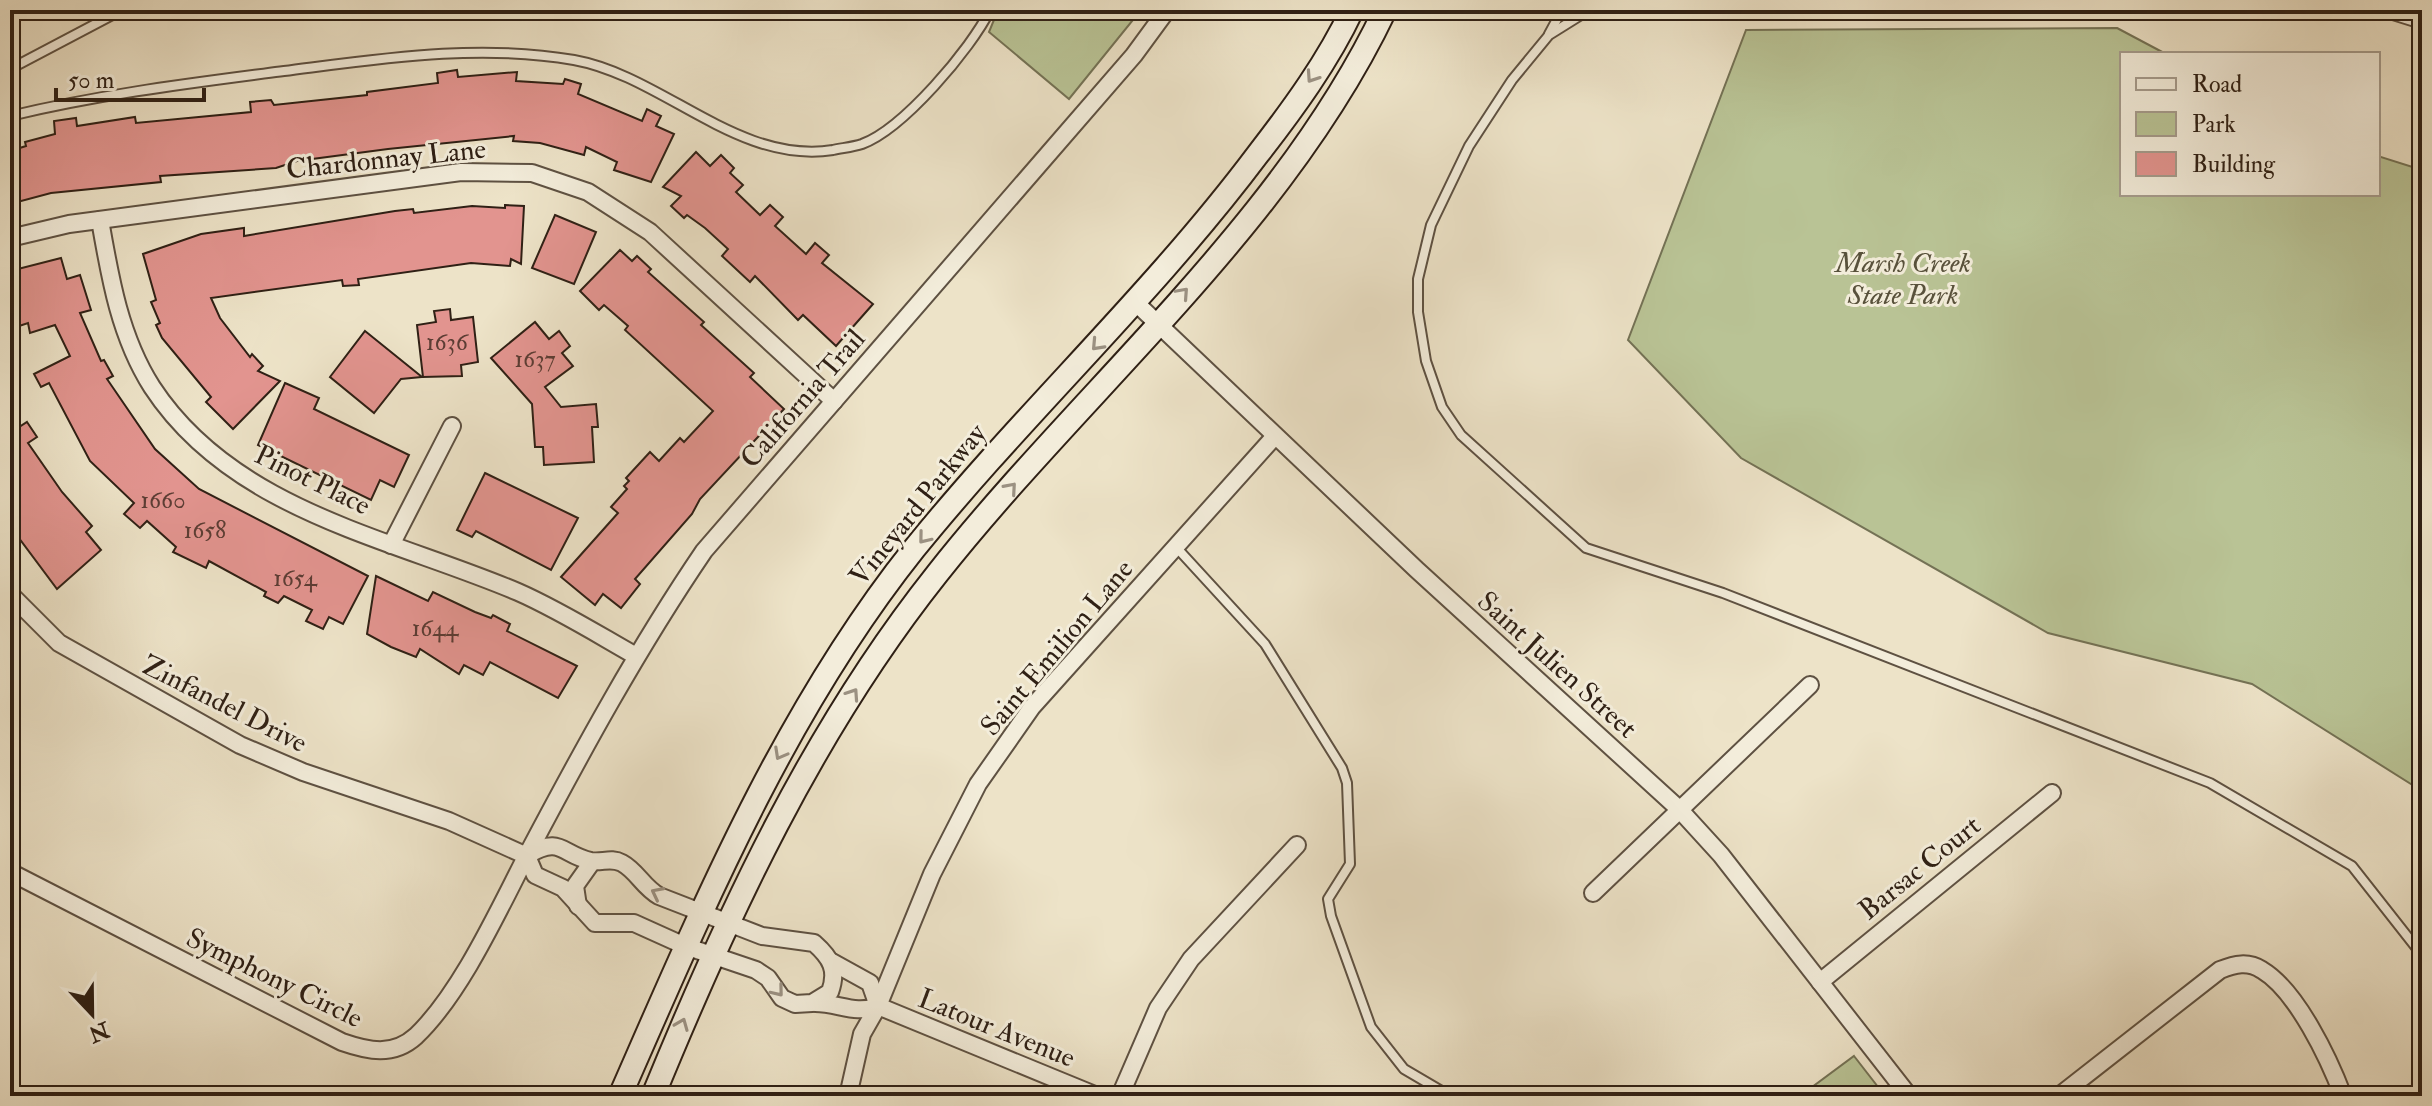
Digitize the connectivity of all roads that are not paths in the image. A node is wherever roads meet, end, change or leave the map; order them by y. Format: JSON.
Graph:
{"nodes":[{"id":1,"x":122,"y":10,"type":"edge"},
{"id":2,"x":990,"y":10,"type":"edge"},
{"id":3,"x":1167,"y":10,"type":"edge"},
{"id":4,"x":1352,"y":10,"type":"edge"},
{"id":5,"x":1385,"y":10,"type":"edge"},
{"id":6,"x":1562,"y":10,"type":"edge"},
{"id":7,"x":1589,"y":10,"type":"edge"},
{"id":8,"x":2390,"y":10,"type":"edge"},
{"id":9,"x":2422,"y":20,"type":"edge"},
{"id":10,"x":1549,"y":35,"type":"junction"},
{"id":11,"x":10,"y":69,"type":"edge"},
{"id":12,"x":10,"y":116,"type":"edge"},
{"id":13,"x":100,"y":220,"type":"junction"},
{"id":14,"x":10,"y":238,"type":"edge"},
{"id":15,"x":1136,"y":303,"type":"junction"},
{"id":16,"x":1157,"y":322,"type":"junction"},
{"id":17,"x":834,"y":401,"type":"junction"},
{"id":18,"x":452,"y":426,"type":"dead end"},
{"id":19,"x":1275,"y":436,"type":"junction"},
{"id":20,"x":391,"y":545,"type":"junction"},
{"id":21,"x":1176,"y":547,"type":"junction"},
{"id":22,"x":10,"y":594,"type":"edge"},
{"id":23,"x":636,"y":656,"type":"junction"},
{"id":24,"x":1810,"y":685,"type":"dead end"},
{"id":25,"x":2052,"y":793,"type":"dead end"},
{"id":26,"x":1679,"y":809,"type":"junction"},
{"id":27,"x":1297,"y":845,"type":"dead end"},
{"id":28,"x":527,"y":856,"type":"junction"},
{"id":29,"x":592,"y":862,"type":"junction"},
{"id":30,"x":10,"y":872,"type":"edge"},
{"id":31,"x":1593,"y":893,"type":"dead end"},
{"id":32,"x":578,"y":906,"type":"junction"},
{"id":33,"x":703,"y":910,"type":"junction"},
{"id":34,"x":729,"y":921,"type":"junction"},
{"id":35,"x":685,"y":946,"type":"junction"},
{"id":36,"x":2422,"y":955,"type":"edge"},
{"id":37,"x":711,"y":956,"type":"junction"},
{"id":38,"x":832,"y":962,"type":"junction"},
{"id":39,"x":1820,"y":982,"type":"junction"},
{"id":40,"x":812,"y":1003,"type":"junction"},
{"id":41,"x":878,"y":1006,"type":"junction"},
{"id":42,"x":620,"y":1096,"type":"edge"},
{"id":43,"x":653,"y":1096,"type":"edge"},
{"id":44,"x":848,"y":1096,"type":"edge"},
{"id":45,"x":1097,"y":1096,"type":"edge"},
{"id":46,"x":1120,"y":1096,"type":"edge"},
{"id":47,"x":1450,"y":1096,"type":"edge"},
{"id":48,"x":1909,"y":1096,"type":"edge"},
{"id":49,"x":2059,"y":1096,"type":"edge"},
{"id":50,"x":2343,"y":1096,"type":"edge"}],
"edges":[{"from":1,"to":11,"type":"lane"},
{"from":2,"to":12,"type":"lane"},
{"from":3,"to":17,"type":"street","name":"California Trail"},
{"from":4,"to":15,"type":"street","name":"Vineyard Parkway","one_way":true},
{"from":16,"to":5,"type":"street","one_way":true},
{"from":6,"to":10,"type":"lane"},
{"from":7,"to":10,"type":"lane"},
{"from":8,"to":9,"type":"street"},
{"from":10,"to":36,"type":"lane"},
{"from":13,"to":14,"type":"street","name":"Chardonnay Lane"},
{"from":13,"to":17,"type":"street","name":"Chardonnay Lane"},
{"from":13,"to":20,"type":"street","name":"Pinot Place"},
{"from":15,"to":16,"type":"street","name":"Saint Julien Street"},
{"from":15,"to":33,"type":"street","name":"Vineyard Parkway","one_way":true},
{"from":16,"to":19,"type":"street","name":"Saint Julien Street"},
{"from":34,"to":16,"type":"street","one_way":true},
{"from":17,"to":23,"type":"street","name":"California Trail"},
{"from":18,"to":20,"type":"street"},
{"from":19,"to":21,"type":"street","name":"Saint Emilion Lane"},
{"from":19,"to":26,"type":"street","name":"Saint Julien Street"},
{"from":20,"to":23,"type":"street","name":"Pinot Place"},
{"from":21,"to":41,"type":"street","name":"Saint Emilion Lane"},
{"from":21,"to":47,"type":"lane"},
{"from":22,"to":28,"type":"street","name":"Zinfandel Drive"},
{"from":23,"to":28,"type":"street","name":"California Trail"},
{"from":24,"to":26,"type":"street"},
{"from":25,"to":39,"type":"street","name":"Barsac Court"},
{"from":26,"to":31,"type":"street"},
{"from":26,"to":39,"type":"street","name":"Saint Julien Street"},
{"from":27,"to":46,"type":"street"},
{"from":28,"to":29,"type":"street"},
{"from":28,"to":30,"type":"street","name":"Symphony Circle"},
{"from":28,"to":32,"type":"street","name":"Zinfandel Drive"},
{"from":29,"to":32,"type":"street"},
{"from":33,"to":29,"type":"street","one_way":true},
{"from":32,"to":35,"type":"street","name":"Zinfandel Drive"},
{"from":33,"to":34,"type":"street"},
{"from":33,"to":35,"type":"street","name":"Vineyard Parkway"},
{"from":34,"to":37,"type":"street"},
{"from":34,"to":38,"type":"street","name":"Latour Avenue"},
{"from":35,"to":37,"type":"street","name":"Latour Avenue"},
{"from":35,"to":42,"type":"street","name":"Vineyard Parkway"},
{"from":37,"to":40,"type":"street","name":"Latour Avenue","one_way":true},
{"from":43,"to":37,"type":"street","one_way":true},
{"from":38,"to":40,"type":"street"},
{"from":38,"to":41,"type":"street","name":"Latour Avenue"},
{"from":39,"to":48,"type":"street","name":"Saint Julien Street"},
{"from":40,"to":41,"type":"street","name":"Latour Avenue"},
{"from":41,"to":44,"type":"street","name":"Saint Emilion Lane"},
{"from":41,"to":45,"type":"street","name":"Latour Avenue"},
{"from":49,"to":50,"type":"street"}]}
